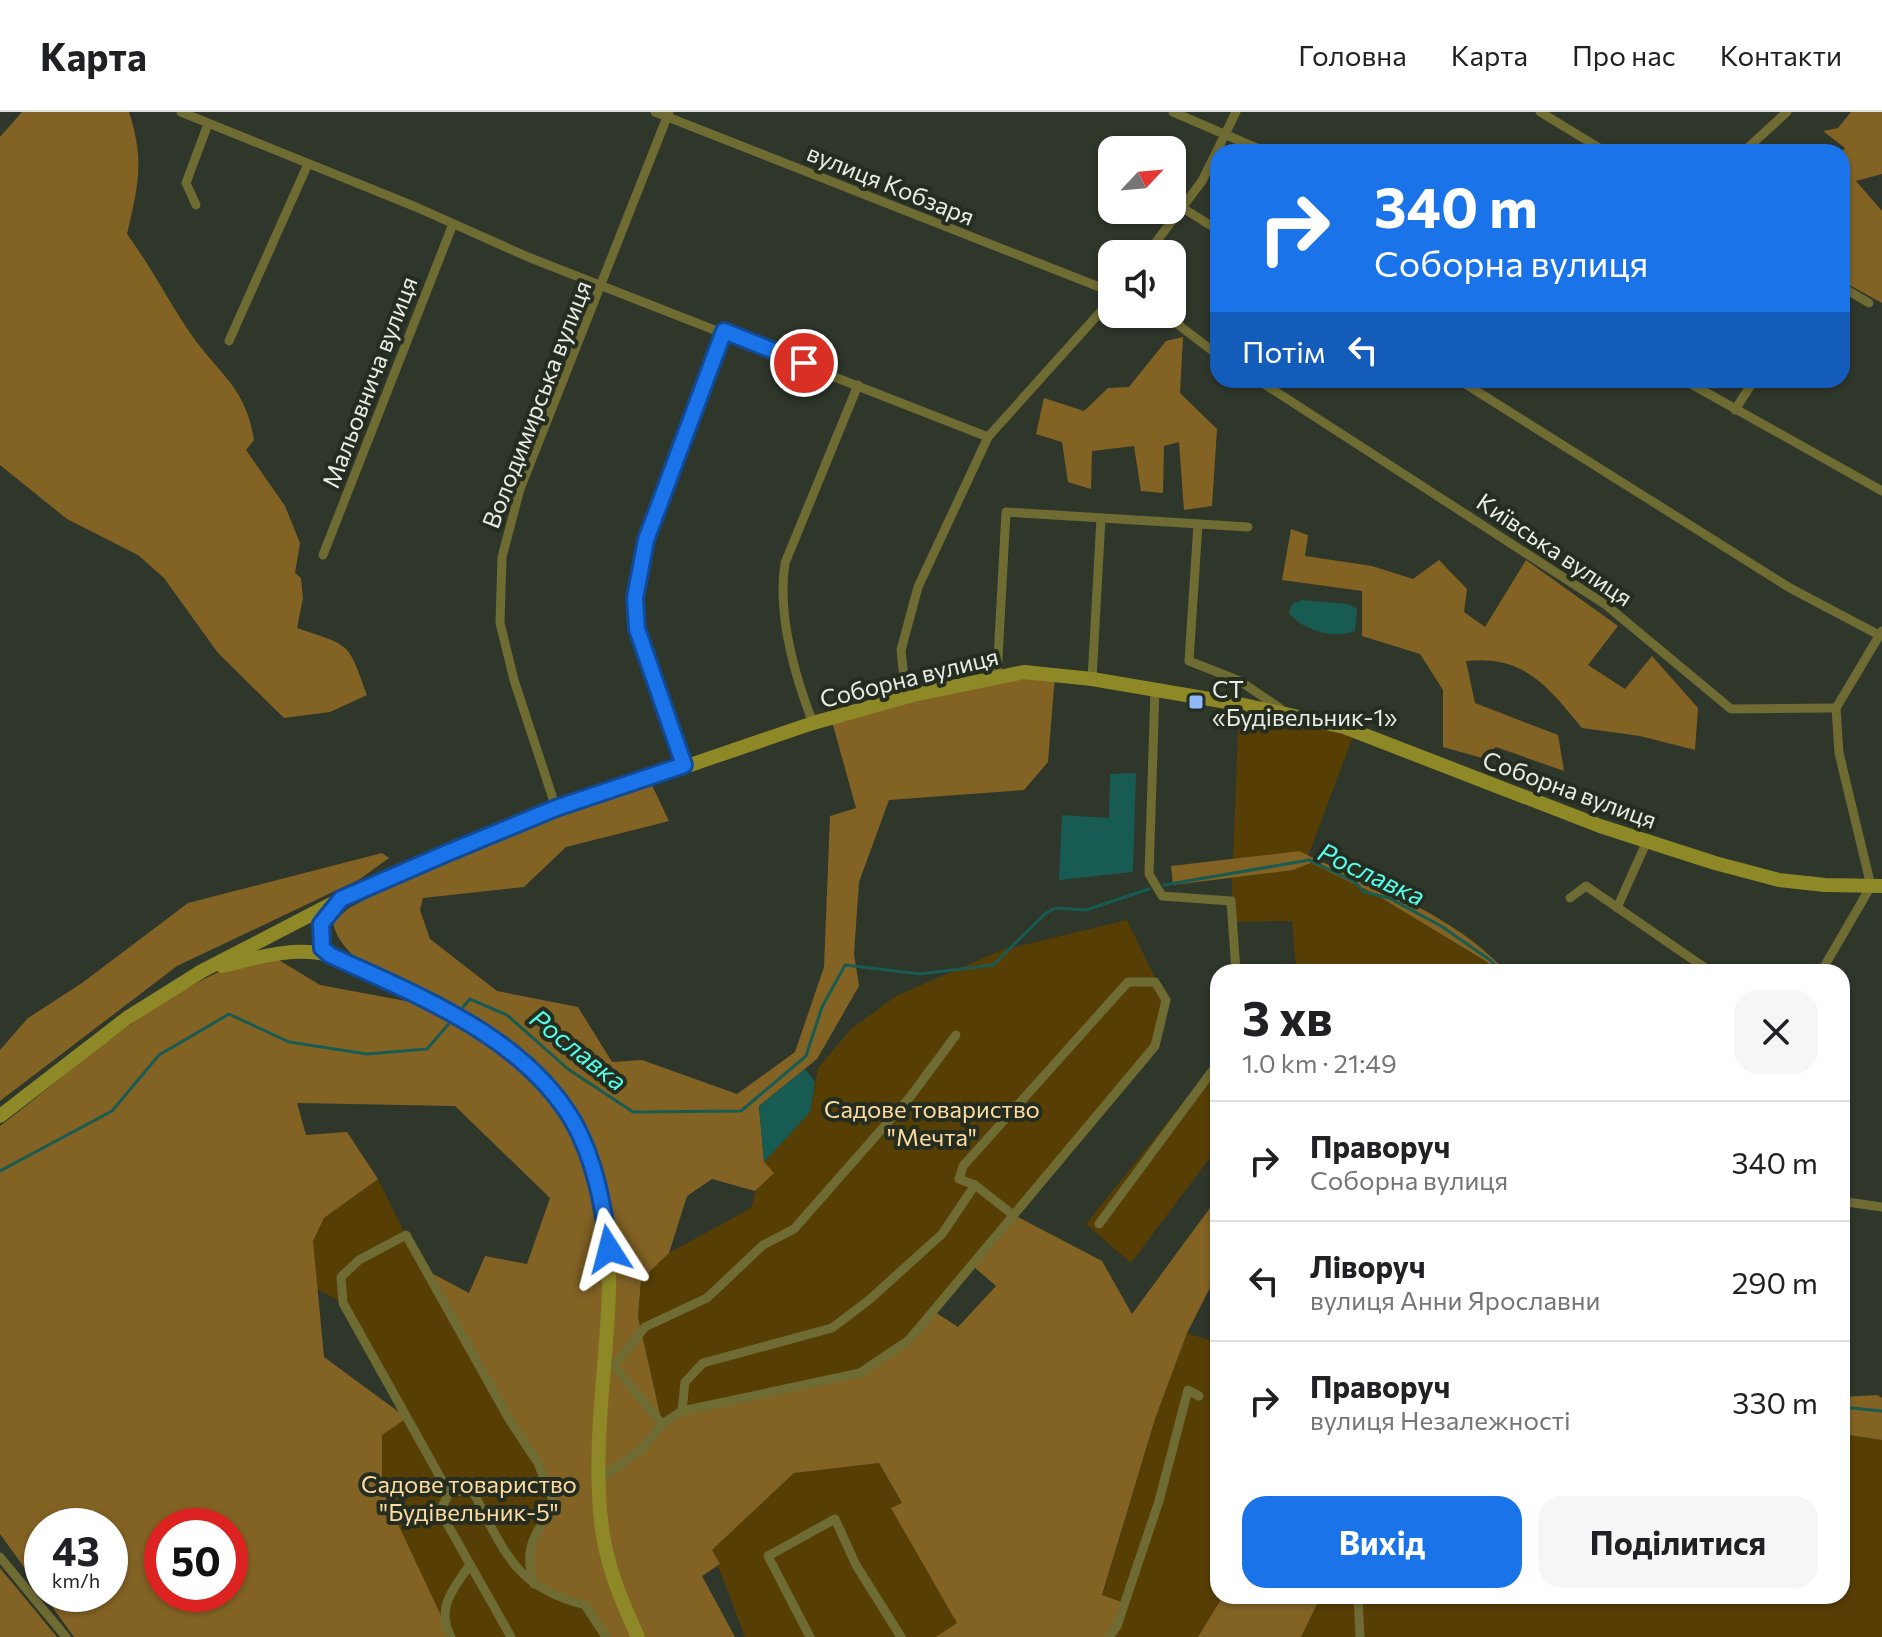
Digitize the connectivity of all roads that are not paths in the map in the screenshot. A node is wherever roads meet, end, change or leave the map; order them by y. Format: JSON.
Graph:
{"nodes":[{"id":1,"x":181,"y":112,"type":"edge"},
{"id":2,"x":655,"y":112,"type":"edge"},
{"id":3,"x":1173,"y":112,"type":"edge"},
{"id":4,"x":1236,"y":112,"type":"edge"},
{"id":5,"x":1540,"y":112,"type":"edge"},
{"id":6,"x":1787,"y":112,"type":"edge"},
{"id":7,"x":668,"y":114,"type":"edge"},
{"id":8,"x":208,"y":124,"type":"junction"},
{"id":9,"x":1225,"y":134,"type":"junction"},
{"id":10,"x":1220,"y":144,"type":"edge"},
{"id":11,"x":1248,"y":144,"type":"edge"},
{"id":12,"x":1593,"y":144,"type":"edge"},
{"id":13,"x":1752,"y":144,"type":"edge"},
{"id":14,"x":307,"y":166,"type":"junction"},
{"id":15,"x":1210,"y":166,"type":"edge"},
{"id":16,"x":1186,"y":200,"type":"edge"},
{"id":17,"x":196,"y":205,"type":"dead end"},
{"id":18,"x":1186,"y":210,"type":"edge"},
{"id":19,"x":453,"y":224,"type":"junction"},
{"id":20,"x":1210,"y":225,"type":"edge"},
{"id":21,"x":602,"y":285,"type":"junction"},
{"id":22,"x":1098,"y":286,"type":"edge"},
{"id":23,"x":1850,"y":292,"type":"edge"},
{"id":24,"x":1869,"y":303,"type":"dead end"},
{"id":25,"x":1098,"y":315,"type":"edge"},
{"id":26,"x":1182,"y":328,"type":"edge"},
{"id":27,"x":724,"y":331,"type":"junction"},
{"id":28,"x":229,"y":341,"type":"dead end"},
{"id":29,"x":1210,"y":349,"type":"edge"},
{"id":30,"x":858,"y":385,"type":"junction"},
{"id":31,"x":1270,"y":388,"type":"edge"},
{"id":32,"x":1472,"y":388,"type":"edge"},
{"id":33,"x":1698,"y":388,"type":"edge"},
{"id":34,"x":1749,"y":388,"type":"edge"},
{"id":35,"x":1735,"y":410,"type":"junction"},
{"id":36,"x":988,"y":437,"type":"junction"},
{"id":37,"x":1882,"y":491,"type":"edge"},
{"id":38,"x":1101,"y":518,"type":"junction"},
{"id":39,"x":1198,"y":524,"type":"junction"},
{"id":40,"x":1248,"y":527,"type":"dead end"},
{"id":41,"x":323,"y":555,"type":"dead end"},
{"id":42,"x":1881,"y":633,"type":"edge"},
{"id":43,"x":997,"y":676,"type":"junction"},
{"id":44,"x":1092,"y":679,"type":"junction"},
{"id":45,"x":1155,"y":689,"type":"junction"},
{"id":46,"x":906,"y":697,"type":"junction"},
{"id":47,"x":1836,"y":708,"type":"junction"},
{"id":48,"x":1287,"y":714,"type":"junction"},
{"id":49,"x":813,"y":723,"type":"junction"},
{"id":50,"x":684,"y":765,"type":"junction"},
{"id":51,"x":556,"y":808,"type":"junction"},
{"id":52,"x":1647,"y":841,"type":"junction"},
{"id":53,"x":1877,"y":886,"type":"edge"},
{"id":54,"x":1570,"y":898,"type":"dead end"},
{"id":55,"x":341,"y":899,"type":"junction"},
{"id":56,"x":1617,"y":908,"type":"junction"},
{"id":57,"x":330,"y":955,"type":"junction"},
{"id":58,"x":1235,"y":964,"type":"edge"},
{"id":59,"x":1699,"y":964,"type":"edge"},
{"id":60,"x":1826,"y":964,"type":"edge"},
{"id":61,"x":202,"y":971,"type":"junction"},
{"id":62,"x":956,"y":1035,"type":"dead end"},
{"id":63,"x":1210,"y":1074,"type":"edge"},
{"id":64,"x":0,"y":1116,"type":"edge"},
{"id":65,"x":975,"y":1185,"type":"junction"},
{"id":66,"x":1850,"y":1201,"type":"edge"},
{"id":67,"x":1882,"y":1207,"type":"edge"},
{"id":68,"x":1012,"y":1214,"type":"junction"},
{"id":69,"x":1099,"y":1224,"type":"dead end"},
{"id":70,"x":609,"y":1366,"type":"junction"},
{"id":71,"x":1199,"y":1396,"type":"dead end"},
{"id":72,"x":682,"y":1411,"type":"junction"},
{"id":73,"x":662,"y":1424,"type":"junction"},
{"id":74,"x":598,"y":1480,"type":"junction"},
{"id":75,"x":449,"y":1493,"type":"junction"},
{"id":76,"x":0,"y":1557,"type":"edge"},
{"id":77,"x":469,"y":1566,"type":"junction"},
{"id":78,"x":534,"y":1584,"type":"junction"},
{"id":79,"x":1358,"y":1604,"type":"edge"},
{"id":80,"x":66,"y":1637,"type":"edge"},
{"id":81,"x":451,"y":1637,"type":"edge"},
{"id":82,"x":511,"y":1637,"type":"edge"},
{"id":83,"x":606,"y":1637,"type":"edge"},
{"id":84,"x":638,"y":1637,"type":"edge"},
{"id":85,"x":810,"y":1637,"type":"edge"},
{"id":86,"x":901,"y":1637,"type":"edge"},
{"id":87,"x":1109,"y":1637,"type":"edge"},
{"id":88,"x":1360,"y":1637,"type":"edge"}],
"edges":[{"from":1,"to":8,"type":"street"},
{"from":2,"to":7,"type":"street","name":"вулиця Кобзаря"},
{"from":3,"to":9,"type":"street"},
{"from":4,"to":9,"type":"street"},
{"from":5,"to":12,"type":"street"},
{"from":6,"to":13,"type":"street"},
{"from":7,"to":21,"type":"street","name":"Володимирська вулиця"},
{"from":7,"to":22,"type":"street","name":"вулиця Кобзаря"},
{"from":8,"to":14,"type":"street"},
{"from":8,"to":17,"type":"street"},
{"from":9,"to":10,"type":"street"},
{"from":9,"to":11,"type":"street"},
{"from":14,"to":19,"type":"street"},
{"from":14,"to":28,"type":"street"},
{"from":15,"to":16,"type":"street"},
{"from":18,"to":20,"type":"street"},
{"from":19,"to":21,"type":"street"},
{"from":19,"to":41,"type":"street","name":"Мальовнича вулиця"},
{"from":21,"to":27,"type":"street"},
{"from":21,"to":51,"type":"street","name":"Володимирська вулиця"},
{"from":23,"to":24,"type":"street"},
{"from":25,"to":36,"type":"street"},
{"from":26,"to":29,"type":"street"},
{"from":27,"to":30,"type":"street"},
{"from":27,"to":50,"type":"street"},
{"from":30,"to":36,"type":"street"},
{"from":30,"to":49,"type":"street"},
{"from":31,"to":47,"type":"street","name":"Київська вулиця"},
{"from":32,"to":42,"type":"street"},
{"from":33,"to":35,"type":"street"},
{"from":34,"to":35,"type":"street"},
{"from":35,"to":37,"type":"street"},
{"from":36,"to":46,"type":"street"},
{"from":38,"to":39,"type":"street"},
{"from":38,"to":43,"type":"street"},
{"from":38,"to":44,"type":"street"},
{"from":39,"to":40,"type":"street"},
{"from":39,"to":48,"type":"street"},
{"from":42,"to":47,"type":"street"},
{"from":43,"to":44,"type":"street","name":"Соборна вулиця"},
{"from":43,"to":46,"type":"street","name":"Соборна вулиця"},
{"from":44,"to":45,"type":"street","name":"Соборна вулиця"},
{"from":45,"to":48,"type":"street","name":"Соборна вулиця"},
{"from":45,"to":58,"type":"street"},
{"from":46,"to":49,"type":"street","name":"Соборна вулиця"},
{"from":47,"to":53,"type":"street"},
{"from":48,"to":52,"type":"street","name":"Соборна вулиця"},
{"from":49,"to":50,"type":"street","name":"Соборна вулиця"},
{"from":50,"to":51,"type":"street","name":"Соборна вулиця"},
{"from":51,"to":55,"type":"street","name":"Соборна вулиця"},
{"from":52,"to":53,"type":"street","name":"Соборна вулиця"},
{"from":52,"to":56,"type":"street"},
{"from":53,"to":60,"type":"street"},
{"from":54,"to":56,"type":"street"},
{"from":55,"to":57,"type":"street"},
{"from":55,"to":61,"type":"street","name":"Соборна вулиця"},
{"from":56,"to":59,"type":"street"},
{"from":57,"to":61,"type":"street"},
{"from":57,"to":70,"type":"street"},
{"from":61,"to":64,"type":"street"},
{"from":62,"to":70,"type":"street"},
{"from":63,"to":69,"type":"street"},
{"from":65,"to":68,"type":"street"},
{"from":65,"to":68,"type":"street"},
{"from":65,"to":72,"type":"street"},
{"from":66,"to":67,"type":"street"},
{"from":68,"to":72,"type":"street"},
{"from":70,"to":73,"type":"street"},
{"from":70,"to":74,"type":"street"},
{"from":71,"to":87,"type":"street"},
{"from":72,"to":73,"type":"street"},
{"from":73,"to":74,"type":"street"},
{"from":74,"to":84,"type":"street"},
{"from":75,"to":77,"type":"street"},
{"from":75,"to":78,"type":"street"},
{"from":75,"to":78,"type":"street"},
{"from":76,"to":80,"type":"street"},
{"from":77,"to":81,"type":"street"},
{"from":77,"to":82,"type":"street"},
{"from":78,"to":83,"type":"street"},
{"from":79,"to":88,"type":"street"},
{"from":85,"to":86,"type":"street"}]}
